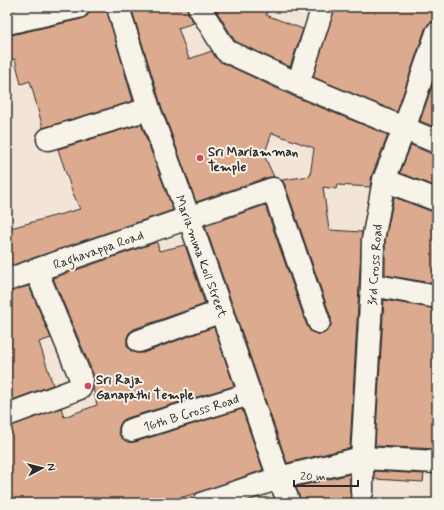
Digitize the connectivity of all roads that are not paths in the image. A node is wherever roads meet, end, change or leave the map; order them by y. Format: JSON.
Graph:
{"nodes":[{"id":1,"x":78,"y":7,"type":"edge"},
{"id":2,"x":118,"y":7,"type":"edge"},
{"id":3,"x":199,"y":7,"type":"edge"},
{"id":4,"x":323,"y":7,"type":"edge"},
{"id":5,"x":7,"y":23,"type":"edge"},
{"id":6,"x":436,"y":42,"type":"edge"},
{"id":7,"x":298,"y":84,"type":"junction"},
{"id":8,"x":149,"y":109,"type":"junction"},
{"id":9,"x":404,"y":129,"type":"junction"},
{"id":10,"x":48,"y":139,"type":"dead end"},
{"id":11,"x":437,"y":142,"type":"edge"},
{"id":12,"x":384,"y":180,"type":"junction"},
{"id":13,"x":437,"y":200,"type":"edge"},
{"id":14,"x":189,"y":218,"type":"junction"},
{"id":15,"x":36,"y":270,"type":"junction"},
{"id":16,"x":7,"y":280,"type":"edge"},
{"id":17,"x":372,"y":285,"type":"junction"},
{"id":18,"x":437,"y":297,"type":"edge"},
{"id":19,"x":222,"y":311,"type":"junction"},
{"id":20,"x":318,"y":322,"type":"dead end"},
{"id":21,"x":139,"y":341,"type":"dead end"},
{"id":22,"x":250,"y":394,"type":"junction"},
{"id":23,"x":7,"y":415,"type":"edge"},
{"id":24,"x":131,"y":430,"type":"dead end"},
{"id":25,"x":362,"y":458,"type":"junction"},
{"id":26,"x":437,"y":462,"type":"edge"},
{"id":27,"x":279,"y":478,"type":"junction"},
{"id":28,"x":362,"y":492,"type":"dead end"},
{"id":29,"x":204,"y":503,"type":"edge"},
{"id":30,"x":289,"y":503,"type":"edge"}],
"edges":[{"from":1,"to":5,"type":"street"},
{"from":2,"to":8,"type":"street","name":"Mariamma Koil Street"},
{"from":3,"to":7,"type":"street"},
{"from":4,"to":7,"type":"street"},
{"from":6,"to":9,"type":"street","name":"3rd Cross Road"},
{"from":7,"to":9,"type":"street"},
{"from":8,"to":10,"type":"street"},
{"from":8,"to":14,"type":"street","name":"Mariamma Koil Street"},
{"from":9,"to":11,"type":"street"},
{"from":9,"to":12,"type":"street","name":"3rd Cross Road"},
{"from":12,"to":13,"type":"street"},
{"from":12,"to":17,"type":"street","name":"3rd Cross Road"},
{"from":14,"to":15,"type":"street","name":"Raghavappa Road"},
{"from":14,"to":19,"type":"street","name":"Mariamma Koil Street"},
{"from":14,"to":20,"type":"street","name":"Raghavappa Road"},
{"from":15,"to":16,"type":"street","name":"Raghavappa Road"},
{"from":15,"to":23,"type":"street"},
{"from":17,"to":18,"type":"street"},
{"from":17,"to":25,"type":"street","name":"3rd Cross Road"},
{"from":19,"to":21,"type":"street"},
{"from":19,"to":22,"type":"street","name":"Mariamma Koil Street"},
{"from":22,"to":24,"type":"street","name":"16th B Cross Road"},
{"from":22,"to":27,"type":"street","name":"Mariamma Koil Street"},
{"from":25,"to":26,"type":"street"},
{"from":25,"to":27,"type":"street"},
{"from":25,"to":28,"type":"street","name":"3rd Cross Road"},
{"from":27,"to":29,"type":"street"},
{"from":27,"to":30,"type":"street","name":"Mariamma Koil Street"}]}
